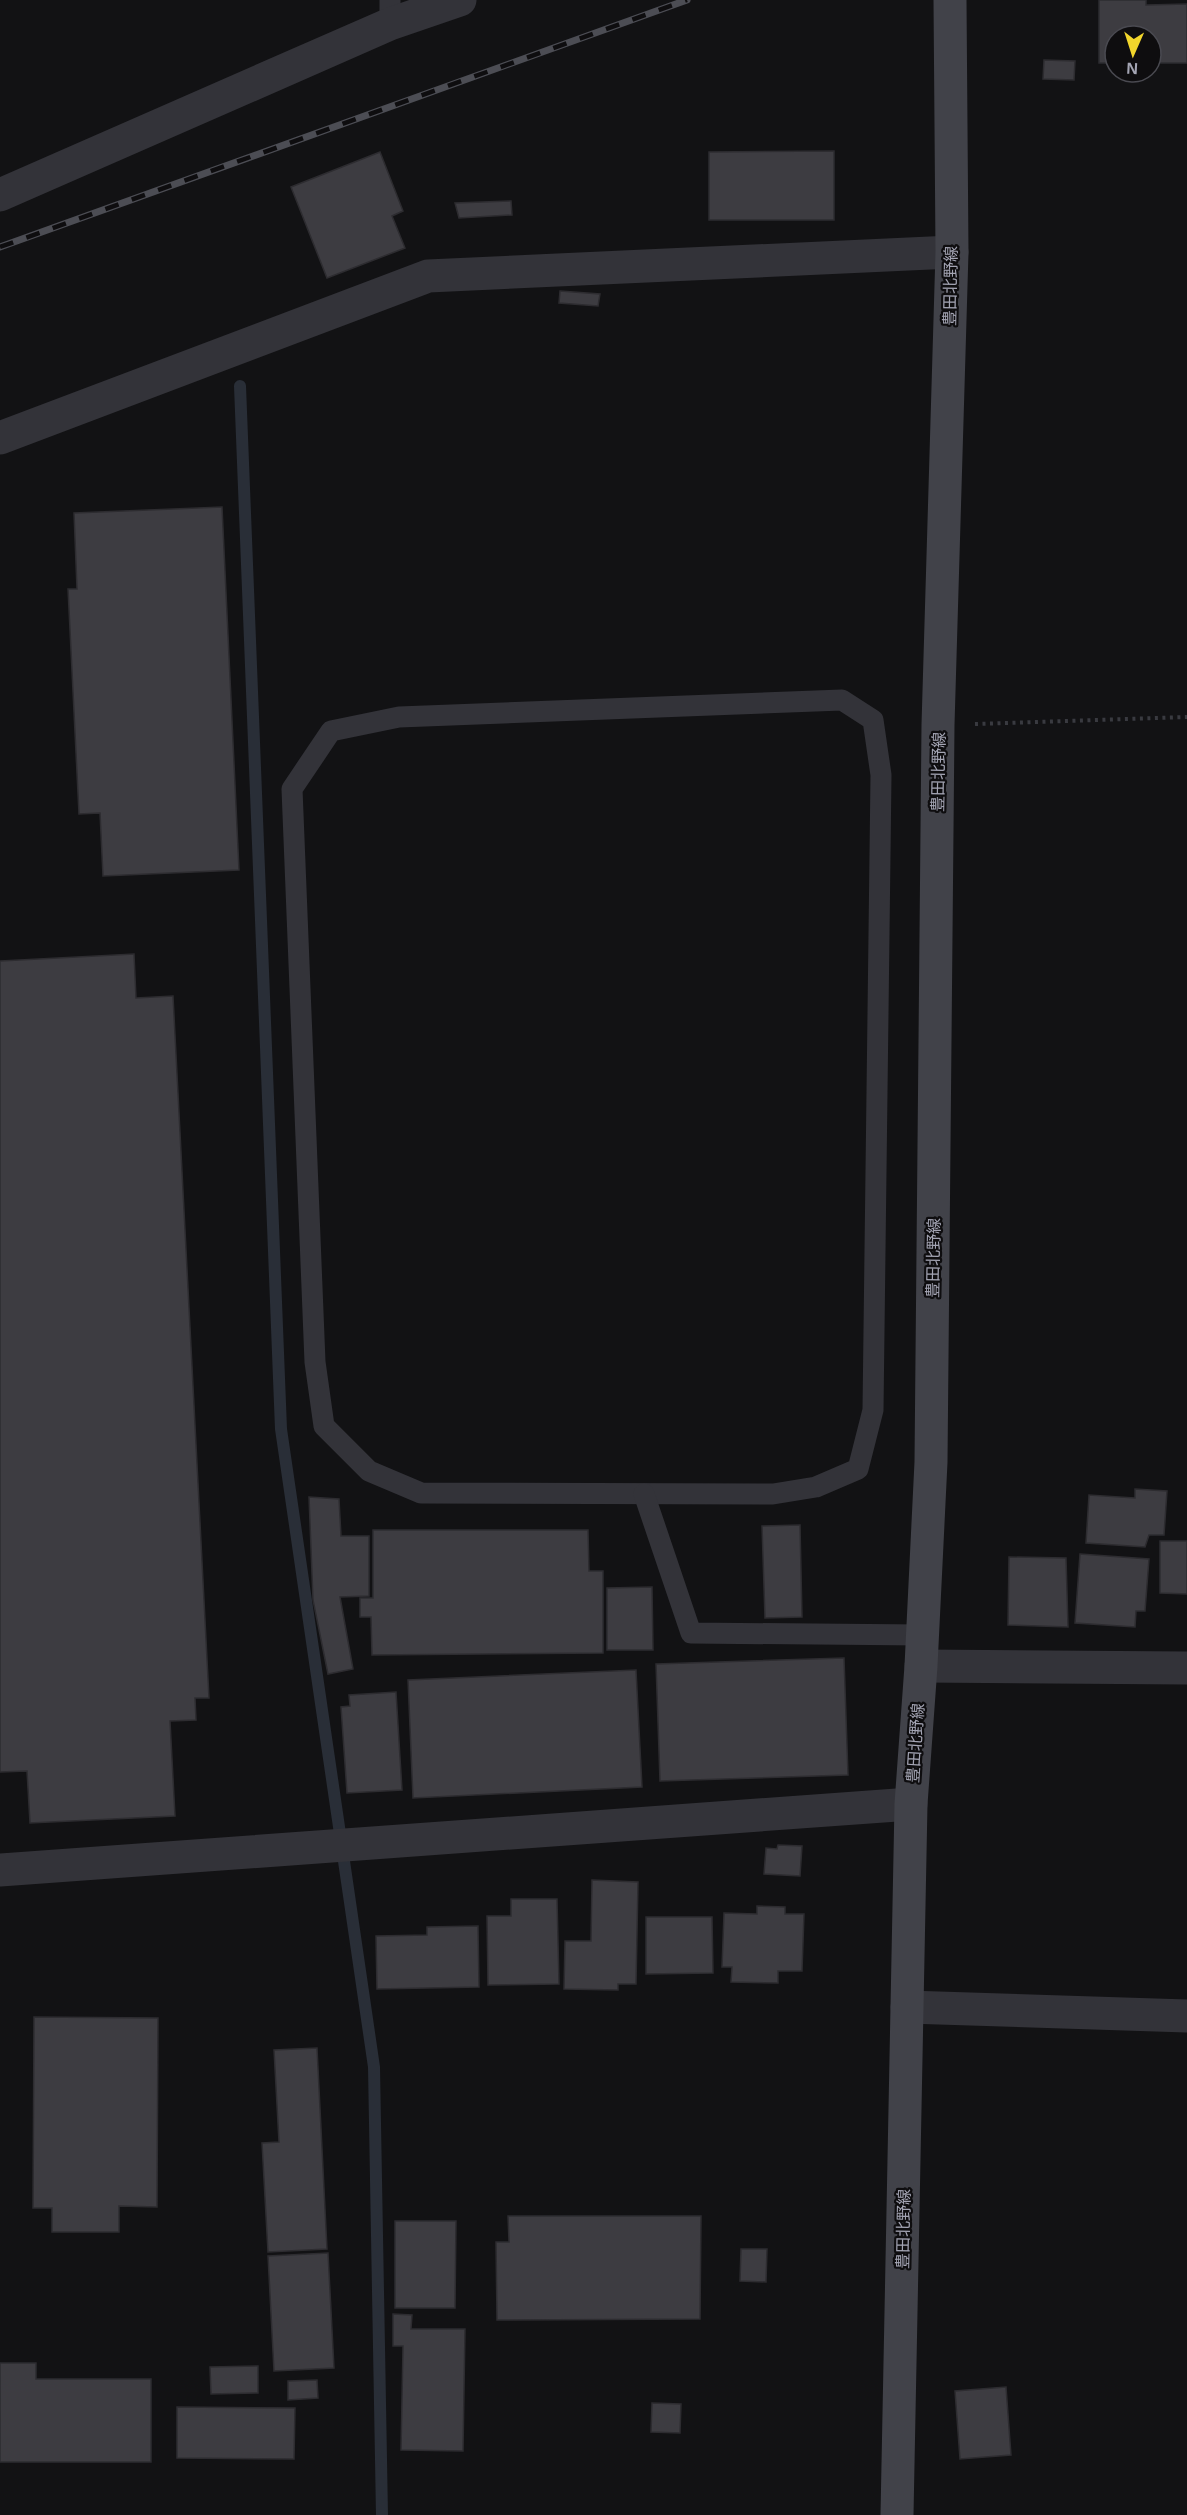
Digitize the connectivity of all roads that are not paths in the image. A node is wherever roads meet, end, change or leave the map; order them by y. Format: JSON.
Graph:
{"nodes":[{"id":1,"x":460,"y":0,"type":"edge"},
{"id":2,"x":950,"y":0,"type":"edge"},
{"id":3,"x":390,"y":12,"type":"edge"},
{"id":4,"x":0,"y":195,"type":"edge"},
{"id":5,"x":952,"y":252,"type":"junction"},
{"id":6,"x":0,"y":438,"type":"edge"},
{"id":7,"x":644,"y":1494,"type":"junction"},
{"id":8,"x":921,"y":1650,"type":"junction"},
{"id":9,"x":1187,"y":1668,"type":"edge"},
{"id":10,"x":910,"y":1804,"type":"junction"},
{"id":11,"x":0,"y":1870,"type":"edge"},
{"id":12,"x":907,"y":2007,"type":"junction"},
{"id":13,"x":1187,"y":2016,"type":"edge"},
{"id":14,"x":897,"y":2515,"type":"edge"}],
"edges":[{"from":1,"to":3,"type":"street"},
{"from":2,"to":5,"type":"main road","name":"豊田北野線"},
{"from":3,"to":4,"type":"street"},
{"from":5,"to":6,"type":"street"},
{"from":5,"to":8,"type":"main road","name":"豊田北野線"},
{"from":7,"to":7,"type":"lane"},
{"from":7,"to":8,"type":"lane"},
{"from":8,"to":9,"type":"street"},
{"from":8,"to":10,"type":"main road","name":"豊田北野線"},
{"from":10,"to":11,"type":"street"},
{"from":10,"to":12,"type":"main road","name":"豊田北野線"},
{"from":12,"to":13,"type":"street"},
{"from":12,"to":14,"type":"main road","name":"豊田北野線"}]}
